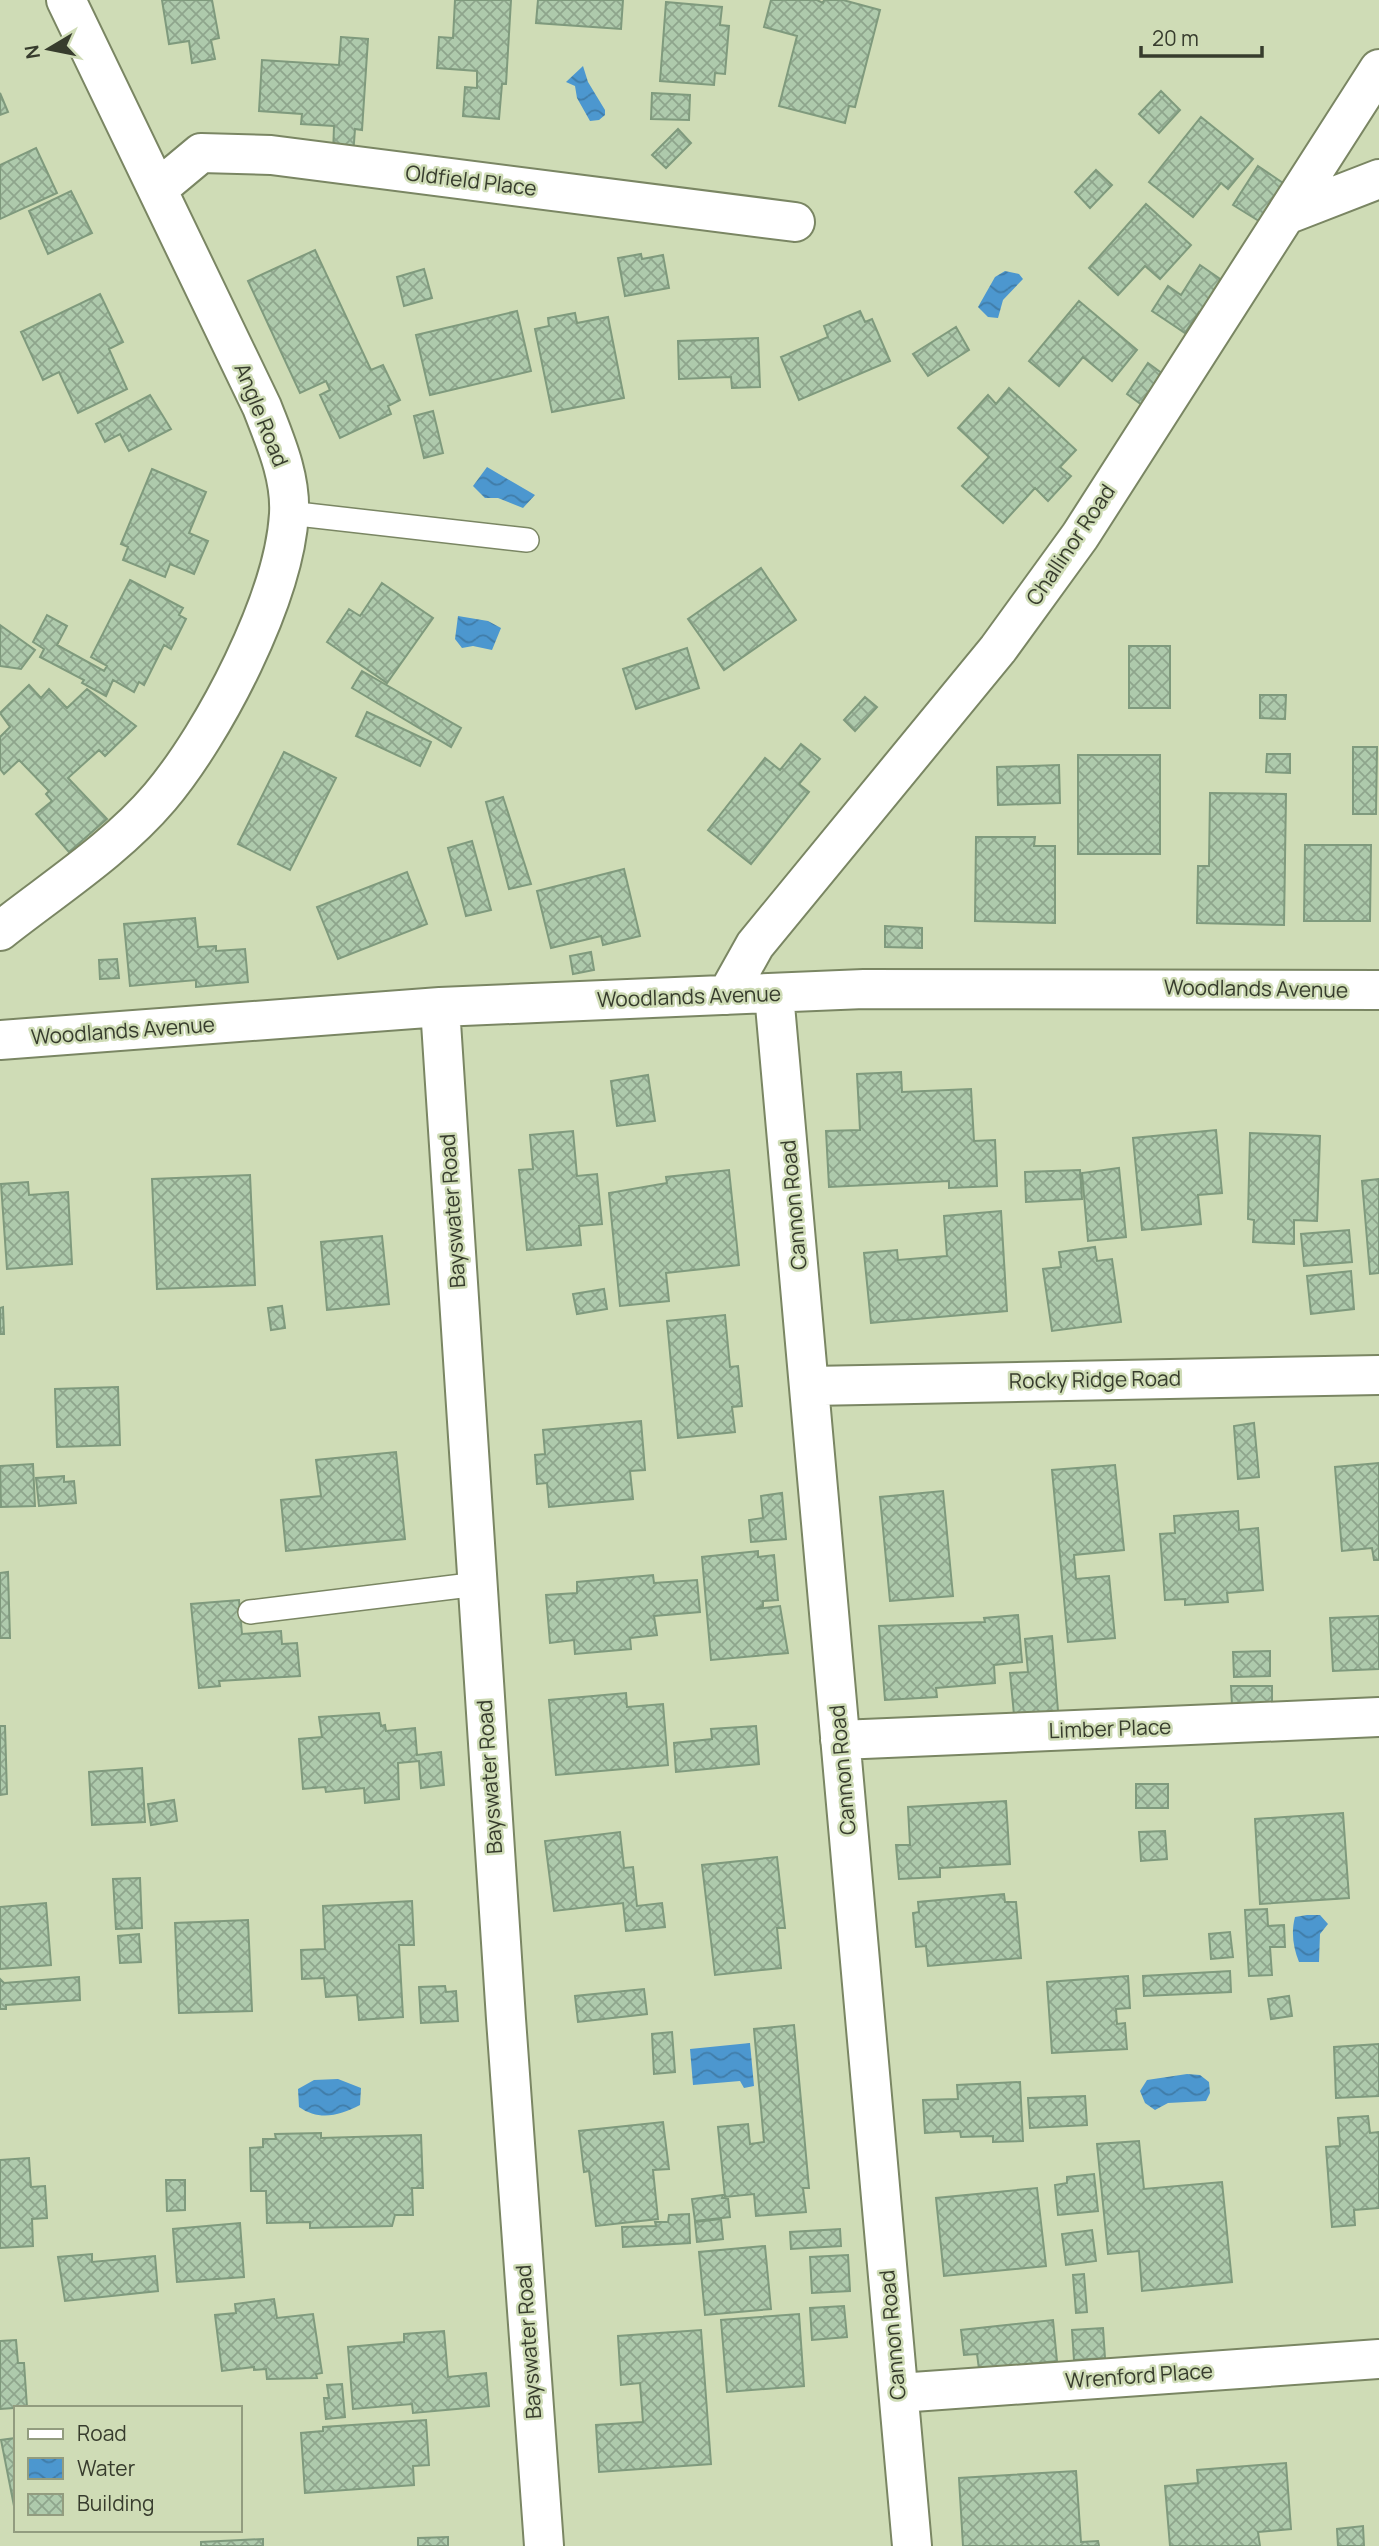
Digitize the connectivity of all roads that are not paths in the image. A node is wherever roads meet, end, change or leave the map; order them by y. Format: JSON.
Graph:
{"nodes":[{"id":1,"x":66,"y":0,"type":"edge"},
{"id":2,"x":1379,"y":69,"type":"edge"},
{"id":3,"x":1379,"y":179,"type":"edge"},
{"id":4,"x":159,"y":188,"type":"junction"},
{"id":5,"x":1286,"y":215,"type":"junction"},
{"id":6,"x":795,"y":222,"type":"dead end"},
{"id":7,"x":289,"y":513,"type":"junction"},
{"id":8,"x":527,"y":540,"type":"dead end"},
{"id":9,"x":0,"y":931,"type":"edge"},
{"id":10,"x":1379,"y":990,"type":"edge"},
{"id":11,"x":774,"y":993,"type":"junction"},
{"id":12,"x":727,"y":995,"type":"junction"},
{"id":13,"x":440,"y":1007,"type":"junction"},
{"id":14,"x":0,"y":1040,"type":"edge"},
{"id":15,"x":1379,"y":1375,"type":"edge"},
{"id":16,"x":811,"y":1386,"type":"junction"},
{"id":17,"x":478,"y":1584,"type":"junction"},
{"id":18,"x":250,"y":1612,"type":"dead end"},
{"id":19,"x":1379,"y":1717,"type":"edge"},
{"id":20,"x":840,"y":1740,"type":"junction"},
{"id":21,"x":1379,"y":2359,"type":"edge"},
{"id":22,"x":899,"y":2393,"type":"junction"},
{"id":23,"x":544,"y":2546,"type":"edge"},
{"id":24,"x":912,"y":2546,"type":"edge"}],
"edges":[{"from":1,"to":4,"type":"street","name":"Angle Road"},
{"from":2,"to":5,"type":"street","name":"Challinor Road"},
{"from":3,"to":5,"type":"street"},
{"from":4,"to":6,"type":"street","name":"Oldfield Place"},
{"from":4,"to":7,"type":"street","name":"Angle Road"},
{"from":5,"to":12,"type":"street","name":"Challinor Road"},
{"from":7,"to":8,"type":"lane"},
{"from":7,"to":9,"type":"street","name":"Angle Road"},
{"from":10,"to":11,"type":"street","name":"Woodlands Avenue"},
{"from":11,"to":12,"type":"street","name":"Woodlands Avenue"},
{"from":11,"to":16,"type":"street","name":"Cannon Road"},
{"from":12,"to":13,"type":"street","name":"Woodlands Avenue"},
{"from":13,"to":14,"type":"street","name":"Woodlands Avenue"},
{"from":13,"to":17,"type":"street","name":"Bayswater Road"},
{"from":15,"to":16,"type":"street","name":"Rocky Ridge Road"},
{"from":16,"to":20,"type":"street","name":"Cannon Road"},
{"from":17,"to":18,"type":"lane"},
{"from":17,"to":23,"type":"street","name":"Bayswater Road"},
{"from":19,"to":20,"type":"street","name":"Limber Place"},
{"from":20,"to":22,"type":"street","name":"Cannon Road"},
{"from":21,"to":22,"type":"street","name":"Wrenford Place"},
{"from":22,"to":24,"type":"street","name":"Cannon Road"}]}
